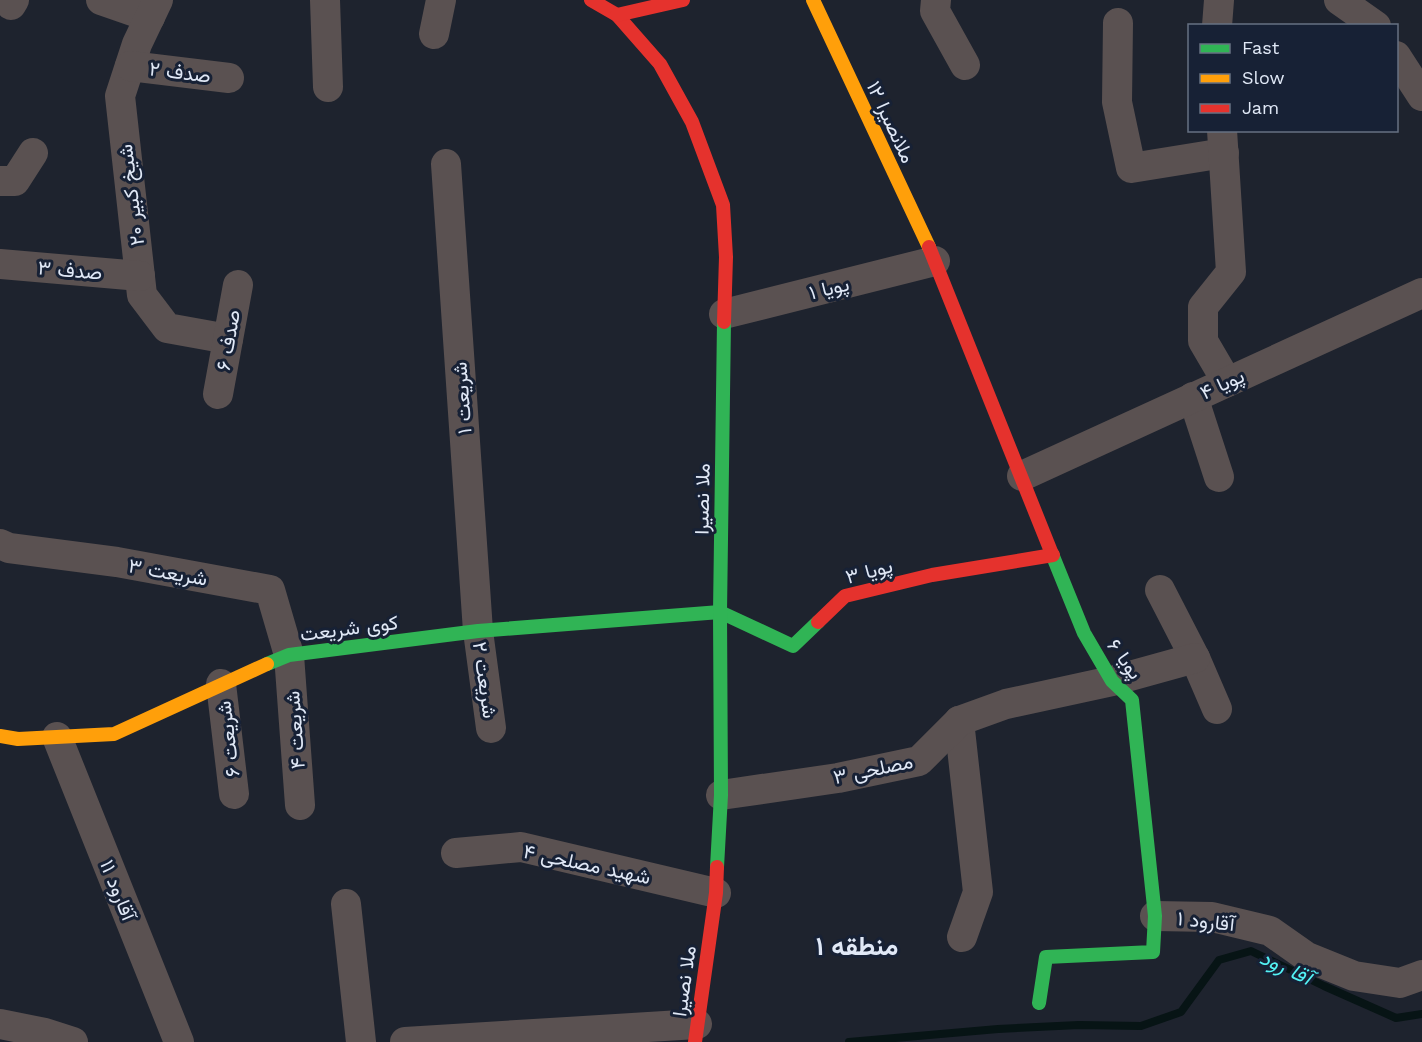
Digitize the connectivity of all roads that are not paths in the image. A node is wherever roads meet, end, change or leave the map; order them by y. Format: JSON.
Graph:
{"nodes":[{"id":1,"x":101,"y":0,"type":"edge"},
{"id":2,"x":326,"y":0,"type":"edge"},
{"id":3,"x":441,"y":0,"type":"edge"},
{"id":4,"x":591,"y":0,"type":"edge"},
{"id":5,"x":813,"y":0,"type":"edge"},
{"id":6,"x":936,"y":0,"type":"edge"},
{"id":7,"x":1219,"y":0,"type":"edge"},
{"id":8,"x":1339,"y":0,"type":"edge"},
{"id":9,"x":677,"y":1,"type":"edge"},
{"id":10,"x":154,"y":8,"type":"edge"},
{"id":11,"x":617,"y":15,"type":"junction"},
{"id":12,"x":1118,"y":23,"type":"dead end"},
{"id":13,"x":1217,"y":24,"type":"edge"},
{"id":14,"x":1373,"y":24,"type":"edge"},
{"id":15,"x":434,"y":34,"type":"dead end"},
{"id":16,"x":1398,"y":59,"type":"edge"},
{"id":17,"x":965,"y":65,"type":"dead end"},
{"id":18,"x":130,"y":66,"type":"junction"},
{"id":19,"x":229,"y":78,"type":"dead end"},
{"id":20,"x":328,"y":87,"type":"dead end"},
{"id":21,"x":1422,"y":96,"type":"edge"},
{"id":22,"x":1223,"y":142,"type":"edge"},
{"id":23,"x":33,"y":153,"type":"dead end"},
{"id":24,"x":446,"y":164,"type":"dead end"},
{"id":25,"x":0,"y":181,"type":"edge"},
{"id":26,"x":935,"y":261,"type":"junction"},
{"id":27,"x":0,"y":264,"type":"edge"},
{"id":28,"x":140,"y":276,"type":"junction"},
{"id":29,"x":238,"y":285,"type":"dead end"},
{"id":30,"x":1422,"y":292,"type":"edge"},
{"id":31,"x":724,"y":314,"type":"junction"},
{"id":32,"x":228,"y":339,"type":"junction"},
{"id":33,"x":1227,"y":382,"type":"junction"},
{"id":34,"x":218,"y":394,"type":"dead end"},
{"id":35,"x":1193,"y":397,"type":"junction"},
{"id":36,"x":1022,"y":476,"type":"junction"},
{"id":37,"x":1219,"y":477,"type":"dead end"},
{"id":38,"x":0,"y":544,"type":"edge"},
{"id":39,"x":1053,"y":555,"type":"junction"},
{"id":40,"x":1160,"y":590,"type":"dead end"},
{"id":41,"x":720,"y":612,"type":"junction"},
{"id":42,"x":478,"y":631,"type":"junction"},
{"id":43,"x":289,"y":655,"type":"junction"},
{"id":44,"x":1195,"y":658,"type":"junction"},
{"id":45,"x":1112,"y":681,"type":"junction"},
{"id":46,"x":221,"y":684,"type":"junction"},
{"id":47,"x":1217,"y":709,"type":"dead end"},
{"id":48,"x":958,"y":721,"type":"junction"},
{"id":49,"x":491,"y":728,"type":"dead end"},
{"id":50,"x":0,"y":736,"type":"edge"},
{"id":51,"x":57,"y":737,"type":"junction"},
{"id":52,"x":234,"y":794,"type":"dead end"},
{"id":53,"x":721,"y":795,"type":"junction"},
{"id":54,"x":300,"y":805,"type":"dead end"},
{"id":55,"x":456,"y":853,"type":"dead end"},
{"id":56,"x":716,"y":893,"type":"junction"},
{"id":57,"x":346,"y":904,"type":"dead end"},
{"id":58,"x":1155,"y":916,"type":"junction"},
{"id":59,"x":962,"y":937,"type":"dead end"},
{"id":60,"x":1422,"y":975,"type":"edge"},
{"id":61,"x":1038,"y":1004,"type":"dead end"},
{"id":62,"x":0,"y":1024,"type":"edge"},
{"id":63,"x":696,"y":1033,"type":"edge"},
{"id":64,"x":73,"y":1042,"type":"edge"},
{"id":65,"x":179,"y":1042,"type":"edge"},
{"id":66,"x":361,"y":1042,"type":"edge"},
{"id":67,"x":405,"y":1042,"type":"edge"}],
"edges":[{"from":1,"to":10,"type":"street"},
{"from":2,"to":20,"type":"street"},
{"from":3,"to":15,"type":"street"},
{"from":4,"to":11,"type":"street","name":"ملا نصیرا"},
{"from":5,"to":26,"type":"street","name":"ملانصیرا ۱۲"},
{"from":6,"to":17,"type":"street"},
{"from":7,"to":13,"type":"street"},
{"from":8,"to":14,"type":"street"},
{"from":9,"to":11,"type":"street"},
{"from":10,"to":18,"type":"street","name":"شیخ کبیر ۲۰"},
{"from":11,"to":31,"type":"street","name":"ملا نصیرا"},
{"from":12,"to":22,"type":"street"},
{"from":16,"to":21,"type":"street"},
{"from":18,"to":19,"type":"street","name":"صدف ۲"},
{"from":18,"to":28,"type":"street","name":"شیخ کبیر ۲۰"},
{"from":22,"to":33,"type":"street"},
{"from":23,"to":25,"type":"street"},
{"from":24,"to":42,"type":"street","name":"شریعت ۱"},
{"from":26,"to":31,"type":"street","name":"پویا ۱"},
{"from":26,"to":36,"type":"street","name":"پویا ۶"},
{"from":27,"to":28,"type":"street","name":"صدف ۳"},
{"from":28,"to":32,"type":"street","name":"شیخ کبیر ۲۰"},
{"from":29,"to":32,"type":"street","name":"صدف ۶"},
{"from":30,"to":33,"type":"street","name":"پویا ۴"},
{"from":31,"to":41,"type":"street","name":"ملا نصیرا"},
{"from":32,"to":34,"type":"street","name":"صدف ۶"},
{"from":33,"to":35,"type":"street","name":"پویا ۴"},
{"from":35,"to":36,"type":"street","name":"پویا ۴"},
{"from":35,"to":37,"type":"street"},
{"from":36,"to":39,"type":"street","name":"پویا ۶"},
{"from":38,"to":43,"type":"street","name":"شریعت ۳"},
{"from":39,"to":41,"type":"street","name":"پویا ۳"},
{"from":39,"to":45,"type":"street","name":"پویا ۶"},
{"from":40,"to":44,"type":"street"},
{"from":41,"to":42,"type":"street","name":"کوی شریعت"},
{"from":41,"to":53,"type":"street","name":"ملا نصیرا"},
{"from":42,"to":43,"type":"street","name":"کوی شریعت"},
{"from":42,"to":49,"type":"street","name":"شریعت ۲"},
{"from":43,"to":46,"type":"street","name":"کوی شریعت"},
{"from":43,"to":54,"type":"street","name":"شریعت ۴"},
{"from":44,"to":45,"type":"street","name":"مصلحی ۳"},
{"from":44,"to":47,"type":"street"},
{"from":45,"to":48,"type":"street","name":"مصلحی ۳"},
{"from":45,"to":58,"type":"street","name":"پویا ۶"},
{"from":46,"to":51,"type":"street","name":"کوی شریعت"},
{"from":46,"to":52,"type":"street","name":"شریعت ۶"},
{"from":48,"to":53,"type":"street","name":"مصلحی ۳"},
{"from":48,"to":59,"type":"street"},
{"from":50,"to":51,"type":"street","name":"کوی شریعت"},
{"from":51,"to":65,"type":"street","name":"آقارود ۱۱"},
{"from":53,"to":56,"type":"street","name":"ملا نصیرا"},
{"from":55,"to":56,"type":"street","name":"شهید مصلحی ۴"},
{"from":56,"to":63,"type":"street","name":"ملا نصیرا"},
{"from":57,"to":66,"type":"street"},
{"from":58,"to":60,"type":"street","name":"آقارود ۱"},
{"from":58,"to":61,"type":"street","name":"پویا ۶"},
{"from":62,"to":64,"type":"street"},
{"from":63,"to":67,"type":"street"}]}
